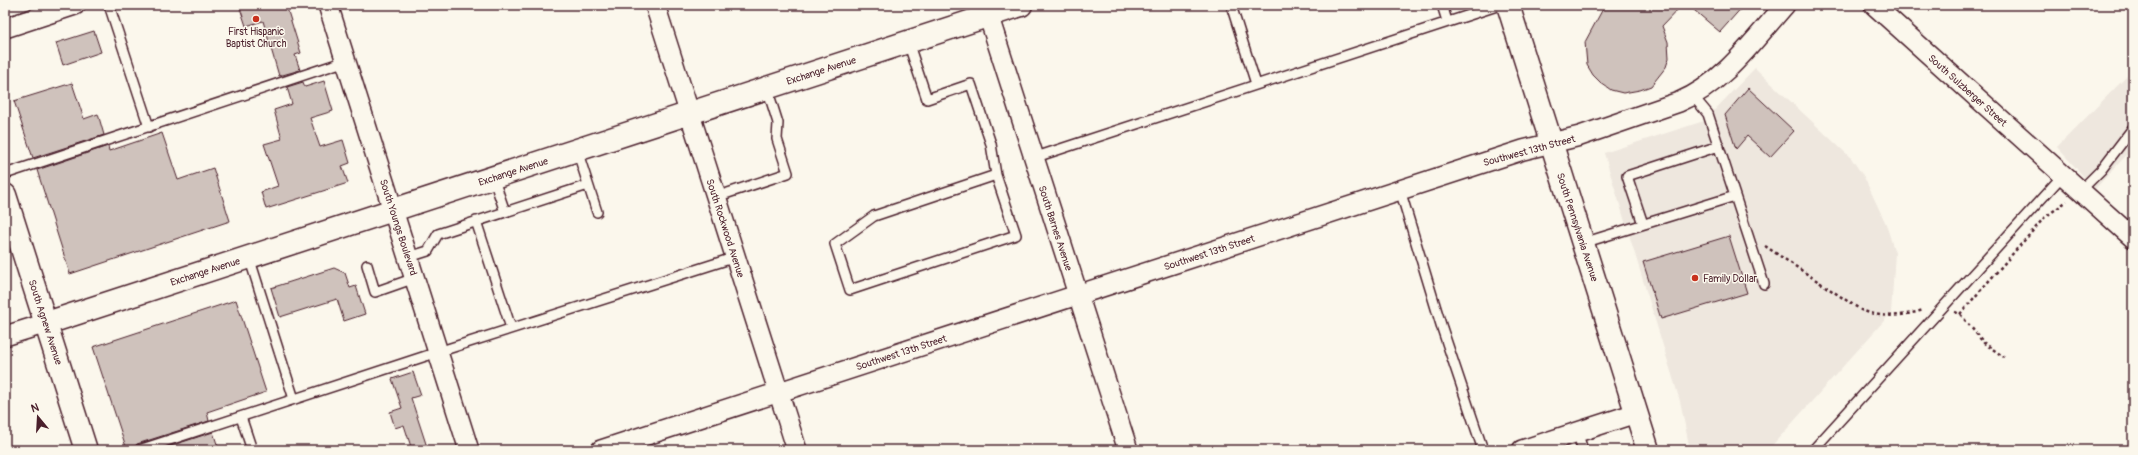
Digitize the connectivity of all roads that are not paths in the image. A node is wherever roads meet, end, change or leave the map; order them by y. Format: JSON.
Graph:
{"nodes":[{"id":1,"x":75,"y":5,"type":"edge"},
{"id":2,"x":109,"y":5,"type":"edge"},
{"id":3,"x":328,"y":5,"type":"edge"},
{"id":4,"x":655,"y":5,"type":"edge"},
{"id":5,"x":1021,"y":5,"type":"edge"},
{"id":6,"x":1230,"y":5,"type":"edge"},
{"id":7,"x":1442,"y":5,"type":"edge"},
{"id":8,"x":1500,"y":5,"type":"edge"},
{"id":9,"x":1508,"y":5,"type":"edge"},
{"id":10,"x":1785,"y":5,"type":"edge"},
{"id":11,"x":1874,"y":5,"type":"edge"},
{"id":12,"x":987,"y":10,"type":"edge"},
{"id":13,"x":1447,"y":21,"type":"junction"},
{"id":14,"x":5,"y":28,"type":"edge"},
{"id":15,"x":908,"y":42,"type":"junction"},
{"id":16,"x":346,"y":61,"type":"junction"},
{"id":17,"x":1256,"y":84,"type":"junction"},
{"id":18,"x":767,"y":88,"type":"junction"},
{"id":19,"x":1693,"y":96,"type":"junction"},
{"id":20,"x":689,"y":113,"type":"junction"},
{"id":21,"x":149,"y":127,"type":"junction"},
{"id":22,"x":2133,"y":128,"type":"edge"},
{"id":23,"x":1552,"y":144,"type":"junction"},
{"id":24,"x":1719,"y":146,"type":"junction"},
{"id":25,"x":576,"y":150,"type":"junction"},
{"id":26,"x":1033,"y":158,"type":"junction"},
{"id":27,"x":5,"y":174,"type":"edge"},
{"id":28,"x":996,"y":175,"type":"junction"},
{"id":29,"x":2063,"y":175,"type":"junction"},
{"id":30,"x":493,"y":177,"type":"junction"},
{"id":31,"x":588,"y":185,"type":"junction"},
{"id":32,"x":1400,"y":190,"type":"junction"},
{"id":33,"x":2080,"y":191,"type":"junction"},
{"id":34,"x":5,"y":195,"type":"edge"},
{"id":35,"x":1735,"y":196,"type":"junction"},
{"id":36,"x":716,"y":197,"type":"junction"},
{"id":37,"x":394,"y":210,"type":"junction"},
{"id":38,"x":505,"y":212,"type":"junction"},
{"id":39,"x":597,"y":212,"type":"dead end"},
{"id":40,"x":476,"y":221,"type":"junction"},
{"id":41,"x":1643,"y":224,"type":"junction"},
{"id":42,"x":2133,"y":238,"type":"edge"},
{"id":43,"x":1583,"y":243,"type":"junction"},
{"id":44,"x":249,"y":257,"type":"junction"},
{"id":45,"x":409,"y":257,"type":"junction"},
{"id":46,"x":736,"y":257,"type":"junction"},
{"id":47,"x":367,"y":265,"type":"dead end"},
{"id":48,"x":416,"y":278,"type":"junction"},
{"id":49,"x":1764,"y":284,"type":"dead end"},
{"id":50,"x":1079,"y":294,"type":"junction"},
{"id":51,"x":47,"y":323,"type":"junction"},
{"id":52,"x":511,"y":328,"type":"junction"},
{"id":53,"x":5,"y":336,"type":"edge"},
{"id":54,"x":438,"y":352,"type":"junction"},
{"id":55,"x":779,"y":392,"type":"junction"},
{"id":56,"x":294,"y":399,"type":"junction"},
{"id":57,"x":1636,"y":413,"type":"junction"},
{"id":58,"x":241,"y":417,"type":"junction"},
{"id":59,"x":1577,"y":432,"type":"junction"},
{"id":60,"x":86,"y":450,"type":"edge"},
{"id":61,"x":139,"y":450,"type":"edge"},
{"id":62,"x":252,"y":450,"type":"edge"},
{"id":63,"x":469,"y":450,"type":"edge"},
{"id":64,"x":601,"y":450,"type":"edge"},
{"id":65,"x":797,"y":450,"type":"edge"},
{"id":66,"x":1128,"y":450,"type":"edge"},
{"id":67,"x":1483,"y":450,"type":"edge"},
{"id":68,"x":1522,"y":450,"type":"edge"},
{"id":69,"x":1583,"y":450,"type":"edge"},
{"id":70,"x":1648,"y":450,"type":"edge"},
{"id":71,"x":1813,"y":450,"type":"edge"}],
"edges":[{"from":1,"to":14,"type":"street"},
{"from":2,"to":21,"type":"lane"},
{"from":3,"to":16,"type":"street","name":"South Youngs Boulevard"},
{"from":4,"to":20,"type":"street","name":"South Rockwood Avenue"},
{"from":5,"to":12,"type":"main road","name":"Exchange Avenue"},
{"from":6,"to":17,"type":"lane"},
{"from":7,"to":13,"type":"lane"},
{"from":8,"to":13,"type":"lane"},
{"from":9,"to":23,"type":"main road","name":"South Pennsylvania Avenue"},
{"from":10,"to":19,"type":"street","name":"Southwest 13th Street"},
{"from":11,"to":29,"type":"street","name":"South Sulzberger Street"},
{"from":12,"to":15,"type":"main road","name":"Exchange Avenue"},
{"from":12,"to":26,"type":"street","name":"South Barnes Avenue"},
{"from":13,"to":17,"type":"lane"},
{"from":15,"to":18,"type":"main road","name":"Exchange Avenue"},
{"from":15,"to":28,"type":"lane"},
{"from":16,"to":21,"type":"lane"},
{"from":16,"to":37,"type":"street","name":"South Youngs Boulevard"},
{"from":17,"to":26,"type":"lane"},
{"from":18,"to":20,"type":"main road","name":"Exchange Avenue"},
{"from":18,"to":36,"type":"lane"},
{"from":19,"to":23,"type":"street","name":"Southwest 13th Street"},
{"from":19,"to":24,"type":"lane"},
{"from":20,"to":25,"type":"main road","name":"Exchange Avenue"},
{"from":20,"to":36,"type":"street","name":"South Rockwood Avenue"},
{"from":21,"to":27,"type":"lane"},
{"from":22,"to":33,"type":"lane"},
{"from":23,"to":32,"type":"street","name":"Southwest 13th Street"},
{"from":23,"to":43,"type":"main road","name":"South Pennsylvania Avenue"},
{"from":24,"to":35,"type":"lane"},
{"from":24,"to":41,"type":"lane"},
{"from":25,"to":30,"type":"main road","name":"Exchange Avenue"},
{"from":25,"to":31,"type":"lane"},
{"from":26,"to":50,"type":"street","name":"South Barnes Avenue"},
{"from":28,"to":28,"type":"lane"},
{"from":29,"to":33,"type":"street","name":"South Sulzberger Street"},
{"from":29,"to":71,"type":"lane"},
{"from":30,"to":37,"type":"main road","name":"Exchange Avenue"},
{"from":30,"to":38,"type":"lane"},
{"from":31,"to":38,"type":"lane"},
{"from":31,"to":39,"type":"lane"},
{"from":32,"to":50,"type":"street","name":"Southwest 13th Street"},
{"from":32,"to":67,"type":"lane"},
{"from":33,"to":42,"type":"street","name":"South Sulzberger Street"},
{"from":34,"to":51,"type":"main road","name":"South Agnew Avenue"},
{"from":35,"to":41,"type":"lane"},
{"from":35,"to":49,"type":"lane"},
{"from":36,"to":46,"type":"street","name":"South Rockwood Avenue"},
{"from":37,"to":44,"type":"main road","name":"Exchange Avenue"},
{"from":37,"to":45,"type":"street","name":"South Youngs Boulevard"},
{"from":38,"to":40,"type":"lane"},
{"from":40,"to":45,"type":"lane"},
{"from":40,"to":52,"type":"lane"},
{"from":41,"to":43,"type":"lane"},
{"from":43,"to":57,"type":"main road","name":"South Pennsylvania Avenue"},
{"from":44,"to":51,"type":"main road","name":"Exchange Avenue"},
{"from":44,"to":56,"type":"lane"},
{"from":45,"to":48,"type":"street","name":"South Youngs Boulevard"},
{"from":46,"to":52,"type":"lane"},
{"from":46,"to":55,"type":"street","name":"South Rockwood Avenue"},
{"from":47,"to":48,"type":"lane"},
{"from":48,"to":54,"type":"street","name":"South Youngs Boulevard"},
{"from":50,"to":55,"type":"street","name":"Southwest 13th Street"},
{"from":50,"to":66,"type":"street","name":"South Barnes Avenue"},
{"from":51,"to":53,"type":"street","name":"Exchange Avenue"},
{"from":51,"to":60,"type":"main road","name":"South Agnew Avenue"},
{"from":52,"to":54,"type":"lane"},
{"from":54,"to":56,"type":"lane"},
{"from":54,"to":63,"type":"street","name":"South Youngs Boulevard"},
{"from":55,"to":64,"type":"street","name":"Southwest 13th Street"},
{"from":55,"to":65,"type":"street","name":"South Rockwood Avenue"},
{"from":56,"to":58,"type":"lane"},
{"from":57,"to":59,"type":"street"},
{"from":57,"to":70,"type":"main road","name":"South Pennsylvania Avenue"},
{"from":58,"to":61,"type":"lane"},
{"from":58,"to":62,"type":"lane"},
{"from":59,"to":68,"type":"street"},
{"from":59,"to":69,"type":"lane"}]}
